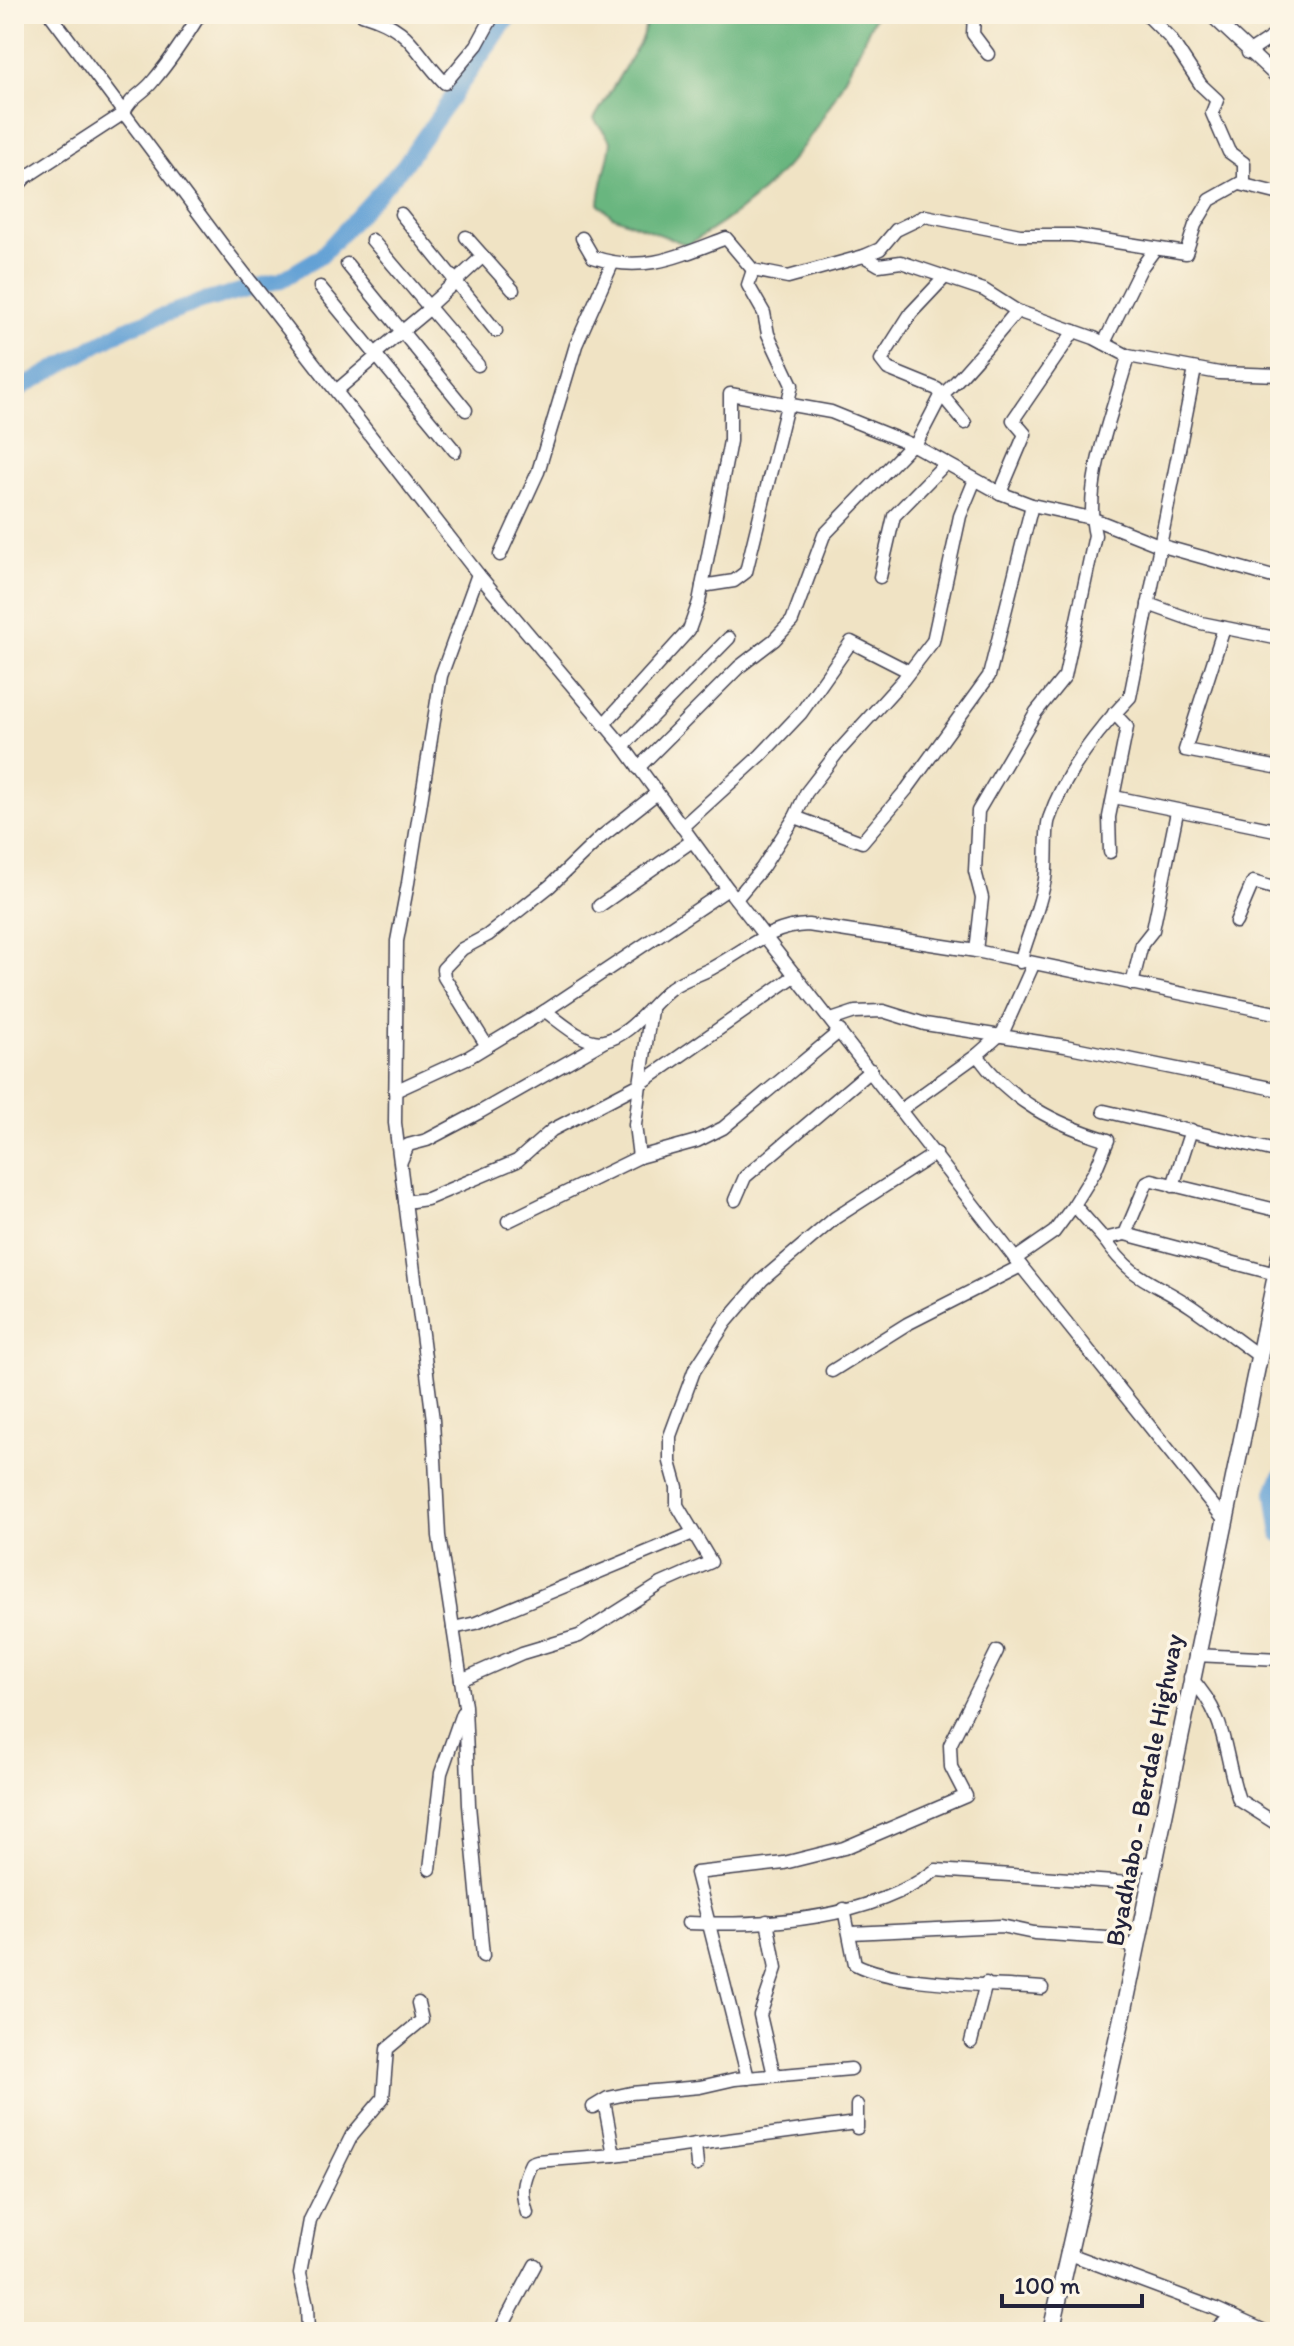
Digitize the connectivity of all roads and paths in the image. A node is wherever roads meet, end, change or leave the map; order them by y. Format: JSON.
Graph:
{"nodes":[{"id":1,"x":50,"y":14,"type":"edge"},
{"id":2,"x":200,"y":14,"type":"edge"},
{"id":3,"x":362,"y":14,"type":"edge"},
{"id":4,"x":494,"y":14,"type":"edge"},
{"id":5,"x":974,"y":14,"type":"edge"},
{"id":6,"x":1146,"y":14,"type":"edge"},
{"id":7,"x":1218,"y":14,"type":"edge"},
{"id":8,"x":1280,"y":32,"type":"edge"},
{"id":9,"x":1248,"y":53,"type":"junction"},
{"id":10,"x":988,"y":54,"type":"dead end"},
{"id":11,"x":1280,"y":80,"type":"edge"},
{"id":12,"x":124,"y":113,"type":"junction"},
{"id":13,"x":14,"y":168,"type":"edge"},
{"id":14,"x":1240,"y":184,"type":"junction"},
{"id":15,"x":18,"y":186,"type":"edge"},
{"id":16,"x":1280,"y":194,"type":"edge"},
{"id":17,"x":401,"y":214,"type":"dead end"},
{"id":18,"x":466,"y":237,"type":"dead end"},
{"id":19,"x":582,"y":238,"type":"dead end"},
{"id":20,"x":372,"y":240,"type":"dead end"},
{"id":21,"x":1155,"y":249,"type":"junction"},
{"id":22,"x":864,"y":256,"type":"junction"},
{"id":23,"x":482,"y":257,"type":"junction"},
{"id":24,"x":347,"y":264,"type":"dead end"},
{"id":25,"x":612,"y":264,"type":"junction"},
{"id":26,"x":753,"y":270,"type":"junction"},
{"id":27,"x":945,"y":277,"type":"junction"},
{"id":28,"x":455,"y":281,"type":"junction"},
{"id":29,"x":320,"y":287,"type":"dead end"},
{"id":30,"x":513,"y":290,"type":"dead end"},
{"id":31,"x":429,"y":307,"type":"junction"},
{"id":32,"x":1017,"y":311,"type":"junction"},
{"id":33,"x":402,"y":331,"type":"junction"},
{"id":34,"x":496,"y":331,"type":"dead end"},
{"id":35,"x":1074,"y":331,"type":"junction"},
{"id":36,"x":1104,"y":343,"type":"junction"},
{"id":37,"x":376,"y":355,"type":"junction"},
{"id":38,"x":1128,"y":356,"type":"junction"},
{"id":39,"x":478,"y":365,"type":"dead end"},
{"id":40,"x":1195,"y":369,"type":"junction"},
{"id":41,"x":1280,"y":375,"type":"edge"},
{"id":42,"x":336,"y":391,"type":"junction"},
{"id":43,"x":942,"y":394,"type":"junction"},
{"id":44,"x":788,"y":403,"type":"junction"},
{"id":45,"x":466,"y":410,"type":"dead end"},
{"id":46,"x":965,"y":423,"type":"dead end"},
{"id":47,"x":912,"y":446,"type":"junction"},
{"id":48,"x":455,"y":451,"type":"dead end"},
{"id":49,"x":945,"y":464,"type":"junction"},
{"id":50,"x":974,"y":482,"type":"junction"},
{"id":51,"x":1000,"y":493,"type":"junction"},
{"id":52,"x":1032,"y":505,"type":"junction"},
{"id":53,"x":1091,"y":518,"type":"junction"},
{"id":54,"x":1159,"y":545,"type":"junction"},
{"id":55,"x":500,"y":555,"type":"dead end"},
{"id":56,"x":478,"y":574,"type":"junction"},
{"id":57,"x":880,"y":577,"type":"dead end"},
{"id":58,"x":1280,"y":579,"type":"edge"},
{"id":59,"x":702,"y":586,"type":"junction"},
{"id":60,"x":1148,"y":604,"type":"junction"},
{"id":61,"x":1224,"y":628,"type":"junction"},
{"id":62,"x":729,"y":638,"type":"dead end"},
{"id":63,"x":1280,"y":639,"type":"edge"},
{"id":64,"x":908,"y":671,"type":"junction"},
{"id":65,"x":1114,"y":713,"type":"junction"},
{"id":66,"x":604,"y":724,"type":"junction"},
{"id":67,"x":623,"y":746,"type":"junction"},
{"id":68,"x":638,"y":768,"type":"junction"},
{"id":69,"x":1280,"y":768,"type":"edge"},
{"id":70,"x":657,"y":793,"type":"junction"},
{"id":71,"x":1114,"y":797,"type":"junction"},
{"id":72,"x":1177,"y":812,"type":"junction"},
{"id":73,"x":795,"y":817,"type":"junction"},
{"id":74,"x":682,"y":827,"type":"junction"},
{"id":75,"x":1280,"y":831,"type":"edge"},
{"id":76,"x":692,"y":841,"type":"junction"},
{"id":77,"x":1110,"y":852,"type":"dead end"},
{"id":78,"x":1280,"y":890,"type":"edge"},
{"id":79,"x":732,"y":894,"type":"junction"},
{"id":80,"x":599,"y":906,"type":"dead end"},
{"id":81,"x":1236,"y":922,"type":"dead end"},
{"id":82,"x":764,"y":935,"type":"junction"},
{"id":83,"x":976,"y":951,"type":"junction"},
{"id":84,"x":1020,"y":962,"type":"junction"},
{"id":85,"x":1033,"y":965,"type":"junction"},
{"id":86,"x":796,"y":975,"type":"junction"},
{"id":87,"x":1132,"y":984,"type":"junction"},
{"id":88,"x":651,"y":1010,"type":"junction"},
{"id":89,"x":545,"y":1011,"type":"junction"},
{"id":90,"x":1280,"y":1014,"type":"edge"},
{"id":91,"x":831,"y":1020,"type":"junction"},
{"id":92,"x":840,"y":1031,"type":"junction"},
{"id":93,"x":999,"y":1038,"type":"junction"},
{"id":94,"x":605,"y":1041,"type":"junction"},
{"id":95,"x":487,"y":1046,"type":"junction"},
{"id":96,"x":977,"y":1055,"type":"junction"},
{"id":97,"x":871,"y":1070,"type":"junction"},
{"id":98,"x":640,"y":1084,"type":"junction"},
{"id":99,"x":1280,"y":1090,"type":"edge"},
{"id":100,"x":395,"y":1091,"type":"junction"},
{"id":101,"x":902,"y":1109,"type":"junction"},
{"id":102,"x":1104,"y":1111,"type":"dead end"},
{"id":103,"x":1191,"y":1130,"type":"junction"},
{"id":104,"x":1280,"y":1152,"type":"edge"},
{"id":105,"x":936,"y":1153,"type":"junction"},
{"id":106,"x":639,"y":1157,"type":"junction"},
{"id":107,"x":400,"y":1164,"type":"junction"},
{"id":108,"x":1173,"y":1186,"type":"junction"},
{"id":109,"x":735,"y":1200,"type":"dead end"},
{"id":110,"x":405,"y":1202,"type":"junction"},
{"id":111,"x":1074,"y":1205,"type":"junction"},
{"id":112,"x":1280,"y":1211,"type":"edge"},
{"id":113,"x":508,"y":1221,"type":"dead end"},
{"id":114,"x":1125,"y":1234,"type":"junction"},
{"id":115,"x":1104,"y":1239,"type":"junction"},
{"id":116,"x":1280,"y":1256,"type":"edge"},
{"id":117,"x":1018,"y":1262,"type":"junction"},
{"id":118,"x":1276,"y":1274,"type":"junction"},
{"id":119,"x":1259,"y":1356,"type":"junction"},
{"id":120,"x":832,"y":1371,"type":"dead end"},
{"id":121,"x":1224,"y":1519,"type":"junction"},
{"id":122,"x":693,"y":1533,"type":"junction"},
{"id":123,"x":453,"y":1628,"type":"junction"},
{"id":124,"x":997,"y":1651,"type":"dead end"},
{"id":125,"x":1195,"y":1655,"type":"junction"},
{"id":126,"x":1280,"y":1659,"type":"edge"},
{"id":127,"x":1190,"y":1677,"type":"junction"},
{"id":128,"x":461,"y":1680,"type":"junction"},
{"id":129,"x":465,"y":1706,"type":"junction"},
{"id":130,"x":1280,"y":1826,"type":"edge"},
{"id":131,"x":1154,"y":1861,"type":"junction"},
{"id":132,"x":430,"y":1869,"type":"dead end"},
{"id":133,"x":844,"y":1909,"type":"junction"},
{"id":134,"x":767,"y":1921,"type":"junction"},
{"id":135,"x":688,"y":1923,"type":"dead end"},
{"id":136,"x":710,"y":1924,"type":"junction"},
{"id":137,"x":851,"y":1933,"type":"junction"},
{"id":138,"x":1136,"y":1948,"type":"junction"},
{"id":139,"x":483,"y":1956,"type":"dead end"},
{"id":140,"x":986,"y":1983,"type":"junction"},
{"id":141,"x":1042,"y":1988,"type":"dead end"},
{"id":142,"x":418,"y":2003,"type":"dead end"},
{"id":143,"x":971,"y":2042,"type":"dead end"},
{"id":144,"x":851,"y":2069,"type":"dead end"},
{"id":145,"x":774,"y":2075,"type":"junction"},
{"id":146,"x":748,"y":2078,"type":"junction"},
{"id":147,"x":857,"y":2105,"type":"dead end"},
{"id":148,"x":695,"y":2144,"type":"junction"},
{"id":149,"x":614,"y":2155,"type":"junction"},
{"id":150,"x":697,"y":2165,"type":"dead end"},
{"id":151,"x":527,"y":2213,"type":"dead end"},
{"id":152,"x":1067,"y":2253,"type":"junction"},
{"id":153,"x":535,"y":2265,"type":"dead end"},
{"id":154,"x":1232,"y":2316,"type":"junction"},
{"id":155,"x":1055,"y":2330,"type":"edge"},
{"id":156,"x":308,"y":2332,"type":"edge"},
{"id":157,"x":505,"y":2332,"type":"edge"},
{"id":158,"x":1213,"y":2332,"type":"edge"},
{"id":159,"x":1267,"y":2332,"type":"edge"}],
"edges":[{"from":1,"to":12,"type":"street"},
{"from":2,"to":12,"type":"street"},
{"from":3,"to":4,"type":"street"},
{"from":5,"to":10,"type":"street"},
{"from":6,"to":14,"type":"street"},
{"from":7,"to":9,"type":"street"},
{"from":8,"to":9,"type":"street"},
{"from":9,"to":11,"type":"street"},
{"from":12,"to":15,"type":"street"},
{"from":12,"to":42,"type":"street"},
{"from":13,"to":15,"type":"street"},
{"from":14,"to":16,"type":"street"},
{"from":14,"to":21,"type":"street"},
{"from":17,"to":28,"type":"street"},
{"from":18,"to":23,"type":"street"},
{"from":19,"to":25,"type":"street"},
{"from":20,"to":31,"type":"street"},
{"from":21,"to":22,"type":"street"},
{"from":21,"to":36,"type":"street"},
{"from":22,"to":26,"type":"street"},
{"from":22,"to":27,"type":"street"},
{"from":23,"to":28,"type":"street"},
{"from":23,"to":30,"type":"street"},
{"from":24,"to":33,"type":"street"},
{"from":25,"to":26,"type":"street"},
{"from":25,"to":55,"type":"street"},
{"from":26,"to":44,"type":"street"},
{"from":27,"to":32,"type":"street"},
{"from":27,"to":43,"type":"street"},
{"from":28,"to":31,"type":"street"},
{"from":28,"to":34,"type":"street"},
{"from":29,"to":37,"type":"street"},
{"from":31,"to":33,"type":"street"},
{"from":31,"to":39,"type":"street"},
{"from":32,"to":35,"type":"street"},
{"from":32,"to":43,"type":"street"},
{"from":33,"to":37,"type":"street"},
{"from":33,"to":45,"type":"street"},
{"from":35,"to":36,"type":"street"},
{"from":35,"to":51,"type":"street"},
{"from":36,"to":38,"type":"street"},
{"from":37,"to":42,"type":"street"},
{"from":37,"to":48,"type":"street"},
{"from":38,"to":40,"type":"street"},
{"from":38,"to":53,"type":"street"},
{"from":40,"to":41,"type":"street"},
{"from":40,"to":54,"type":"street"},
{"from":42,"to":56,"type":"street"},
{"from":43,"to":46,"type":"street"},
{"from":43,"to":47,"type":"street"},
{"from":44,"to":47,"type":"street"},
{"from":44,"to":59,"type":"street"},
{"from":44,"to":59,"type":"street"},
{"from":47,"to":49,"type":"street"},
{"from":47,"to":68,"type":"street"},
{"from":49,"to":50,"type":"street"},
{"from":49,"to":57,"type":"street"},
{"from":50,"to":51,"type":"street"},
{"from":50,"to":64,"type":"street"},
{"from":51,"to":52,"type":"street"},
{"from":52,"to":53,"type":"street"},
{"from":52,"to":73,"type":"street"},
{"from":53,"to":54,"type":"street"},
{"from":53,"to":83,"type":"street"},
{"from":54,"to":58,"type":"street"},
{"from":54,"to":60,"type":"street"},
{"from":56,"to":66,"type":"street"},
{"from":56,"to":100,"type":"street"},
{"from":59,"to":66,"type":"street"},
{"from":60,"to":61,"type":"street"},
{"from":60,"to":65,"type":"street"},
{"from":61,"to":63,"type":"street"},
{"from":61,"to":69,"type":"street"},
{"from":62,"to":67,"type":"street"},
{"from":64,"to":73,"type":"street"},
{"from":64,"to":74,"type":"street"},
{"from":65,"to":71,"type":"street"},
{"from":65,"to":84,"type":"street"},
{"from":66,"to":67,"type":"street"},
{"from":67,"to":68,"type":"street"},
{"from":68,"to":70,"type":"street"},
{"from":70,"to":74,"type":"street"},
{"from":70,"to":95,"type":"street"},
{"from":71,"to":72,"type":"street"},
{"from":71,"to":77,"type":"street"},
{"from":72,"to":75,"type":"street"},
{"from":72,"to":87,"type":"street"},
{"from":73,"to":79,"type":"street"},
{"from":74,"to":76,"type":"street"},
{"from":76,"to":79,"type":"street"},
{"from":76,"to":80,"type":"street"},
{"from":78,"to":81,"type":"street"},
{"from":79,"to":82,"type":"street"},
{"from":79,"to":89,"type":"street"},
{"from":82,"to":83,"type":"street"},
{"from":82,"to":86,"type":"street"},
{"from":82,"to":88,"type":"street"},
{"from":83,"to":84,"type":"street"},
{"from":84,"to":85,"type":"street"},
{"from":85,"to":87,"type":"street"},
{"from":85,"to":93,"type":"street"},
{"from":86,"to":91,"type":"street"},
{"from":86,"to":98,"type":"street"},
{"from":87,"to":90,"type":"street"},
{"from":88,"to":94,"type":"street"},
{"from":88,"to":98,"type":"street"},
{"from":89,"to":94,"type":"street"},
{"from":89,"to":95,"type":"street"},
{"from":91,"to":92,"type":"street"},
{"from":91,"to":93,"type":"street"},
{"from":92,"to":97,"type":"street"},
{"from":92,"to":106,"type":"street"},
{"from":93,"to":96,"type":"street"},
{"from":93,"to":99,"type":"street"},
{"from":94,"to":107,"type":"street"},
{"from":95,"to":100,"type":"street"},
{"from":96,"to":101,"type":"street"},
{"from":96,"to":111,"type":"street"},
{"from":97,"to":101,"type":"street"},
{"from":97,"to":109,"type":"street"},
{"from":98,"to":106,"type":"street"},
{"from":98,"to":110,"type":"street"},
{"from":100,"to":107,"type":"street"},
{"from":101,"to":105,"type":"street"},
{"from":102,"to":103,"type":"street"},
{"from":103,"to":104,"type":"street"},
{"from":103,"to":108,"type":"street"},
{"from":105,"to":117,"type":"street"},
{"from":105,"to":122,"type":"street"},
{"from":106,"to":113,"type":"street"},
{"from":107,"to":110,"type":"street"},
{"from":108,"to":112,"type":"street"},
{"from":108,"to":114,"type":"street"},
{"from":110,"to":123,"type":"street"},
{"from":111,"to":115,"type":"street"},
{"from":111,"to":117,"type":"street"},
{"from":114,"to":115,"type":"street"},
{"from":114,"to":118,"type":"street"},
{"from":115,"to":119,"type":"street"},
{"from":116,"to":118,"type":"main road","name":"Byadhabo - Berdale Highway"},
{"from":117,"to":120,"type":"street"},
{"from":117,"to":121,"type":"street"},
{"from":118,"to":119,"type":"main road","name":"Byadhabo - Berdale Highway"},
{"from":119,"to":121,"type":"main road","name":"Byadhabo - Berdale Highway"},
{"from":121,"to":125,"type":"main road","name":"Byadhabo - Berdale Highway"},
{"from":122,"to":123,"type":"street"},
{"from":122,"to":128,"type":"street"},
{"from":123,"to":128,"type":"street"},
{"from":124,"to":136,"type":"street"},
{"from":125,"to":126,"type":"street"},
{"from":125,"to":127,"type":"main road","name":"Byadhabo - Berdale Highway"},
{"from":127,"to":130,"type":"street"},
{"from":127,"to":131,"type":"main road","name":"Byadhabo - Berdale Highway"},
{"from":128,"to":129,"type":"street"},
{"from":129,"to":132,"type":"street"},
{"from":129,"to":139,"type":"street"},
{"from":131,"to":133,"type":"street"},
{"from":131,"to":138,"type":"main road","name":"Byadhabo - Berdale Highway"},
{"from":133,"to":134,"type":"street"},
{"from":133,"to":137,"type":"street"},
{"from":134,"to":136,"type":"street"},
{"from":134,"to":145,"type":"street"},
{"from":135,"to":136,"type":"street"},
{"from":136,"to":146,"type":"street"},
{"from":137,"to":138,"type":"street"},
{"from":137,"to":140,"type":"street"},
{"from":138,"to":152,"type":"main road","name":"Byadhabo - Berdale Highway"},
{"from":140,"to":141,"type":"street"},
{"from":140,"to":143,"type":"street"},
{"from":142,"to":156,"type":"street"},
{"from":144,"to":145,"type":"street"},
{"from":145,"to":146,"type":"street"},
{"from":146,"to":149,"type":"street"},
{"from":147,"to":148,"type":"street"},
{"from":148,"to":149,"type":"street"},
{"from":148,"to":150,"type":"street"},
{"from":149,"to":151,"type":"street"},
{"from":152,"to":154,"type":"street"},
{"from":152,"to":155,"type":"main road","name":"Byadhabo - Berdale Highway"},
{"from":153,"to":157,"type":"street"},
{"from":154,"to":158,"type":"street"},
{"from":154,"to":159,"type":"street"}]}
